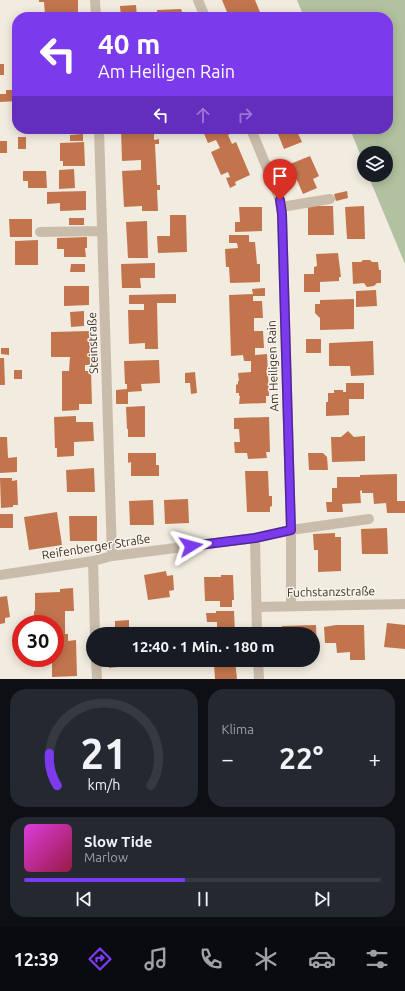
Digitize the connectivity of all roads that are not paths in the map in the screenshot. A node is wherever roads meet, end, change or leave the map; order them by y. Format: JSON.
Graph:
{"nodes":[{"id":1,"x":95,"y":0,"type":"edge"},
{"id":2,"x":198,"y":0,"type":"edge"},
{"id":3,"x":96,"y":12,"type":"edge"},
{"id":4,"x":202,"y":12,"type":"edge"},
{"id":5,"x":99,"y":134,"type":"edge"},
{"id":6,"x":253,"y":134,"type":"edge"},
{"id":7,"x":330,"y":199,"type":"dead end"},
{"id":8,"x":281,"y":207,"type":"junction"},
{"id":9,"x":102,"y":231,"type":"junction"},
{"id":10,"x":40,"y":232,"type":"dead end"},
{"id":11,"x":369,"y":519,"type":"dead end"},
{"id":12,"x":291,"y":530,"type":"junction"},
{"id":13,"x":255,"y":538,"type":"junction"},
{"id":14,"x":112,"y":556,"type":"junction"},
{"id":15,"x":93,"y":561,"type":"junction"},
{"id":16,"x":0,"y":575,"type":"edge"},
{"id":17,"x":405,"y":604,"type":"edge"},
{"id":18,"x":291,"y":606,"type":"junction"},
{"id":19,"x":257,"y":607,"type":"junction"},
{"id":20,"x":95,"y":627,"type":"edge"},
{"id":21,"x":258,"y":627,"type":"edge"},
{"id":22,"x":96,"y":667,"type":"edge"},
{"id":23,"x":258,"y":667,"type":"edge"},
{"id":24,"x":97,"y":679,"type":"edge"},
{"id":25,"x":259,"y":679,"type":"edge"}],
"edges":[{"from":1,"to":3,"type":"street"},
{"from":2,"to":4,"type":"street"},
{"from":5,"to":9,"type":"street","name":"Steinstraße"},
{"from":6,"to":8,"type":"street","name":"Am Heiligen Rain"},
{"from":7,"to":8,"type":"street"},
{"from":8,"to":12,"type":"street","name":"Am Heiligen Rain"},
{"from":9,"to":10,"type":"street"},
{"from":9,"to":14,"type":"street","name":"Steinstraße"},
{"from":11,"to":12,"type":"street"},
{"from":12,"to":13,"type":"street","name":"Reifenberger Straße"},
{"from":12,"to":18,"type":"street","name":"Am Heiligen Rain"},
{"from":13,"to":14,"type":"street","name":"Reifenberger Straße"},
{"from":13,"to":19,"type":"street"},
{"from":14,"to":15,"type":"street","name":"Reifenberger Straße"},
{"from":15,"to":16,"type":"street","name":"Reifenberger Straße"},
{"from":15,"to":20,"type":"street"},
{"from":17,"to":18,"type":"street","name":"Fuchstanzstraße"},
{"from":18,"to":19,"type":"street","name":"Fuchstanzstraße"},
{"from":19,"to":21,"type":"street"},
{"from":22,"to":24,"type":"street"},
{"from":23,"to":25,"type":"street"}]}
